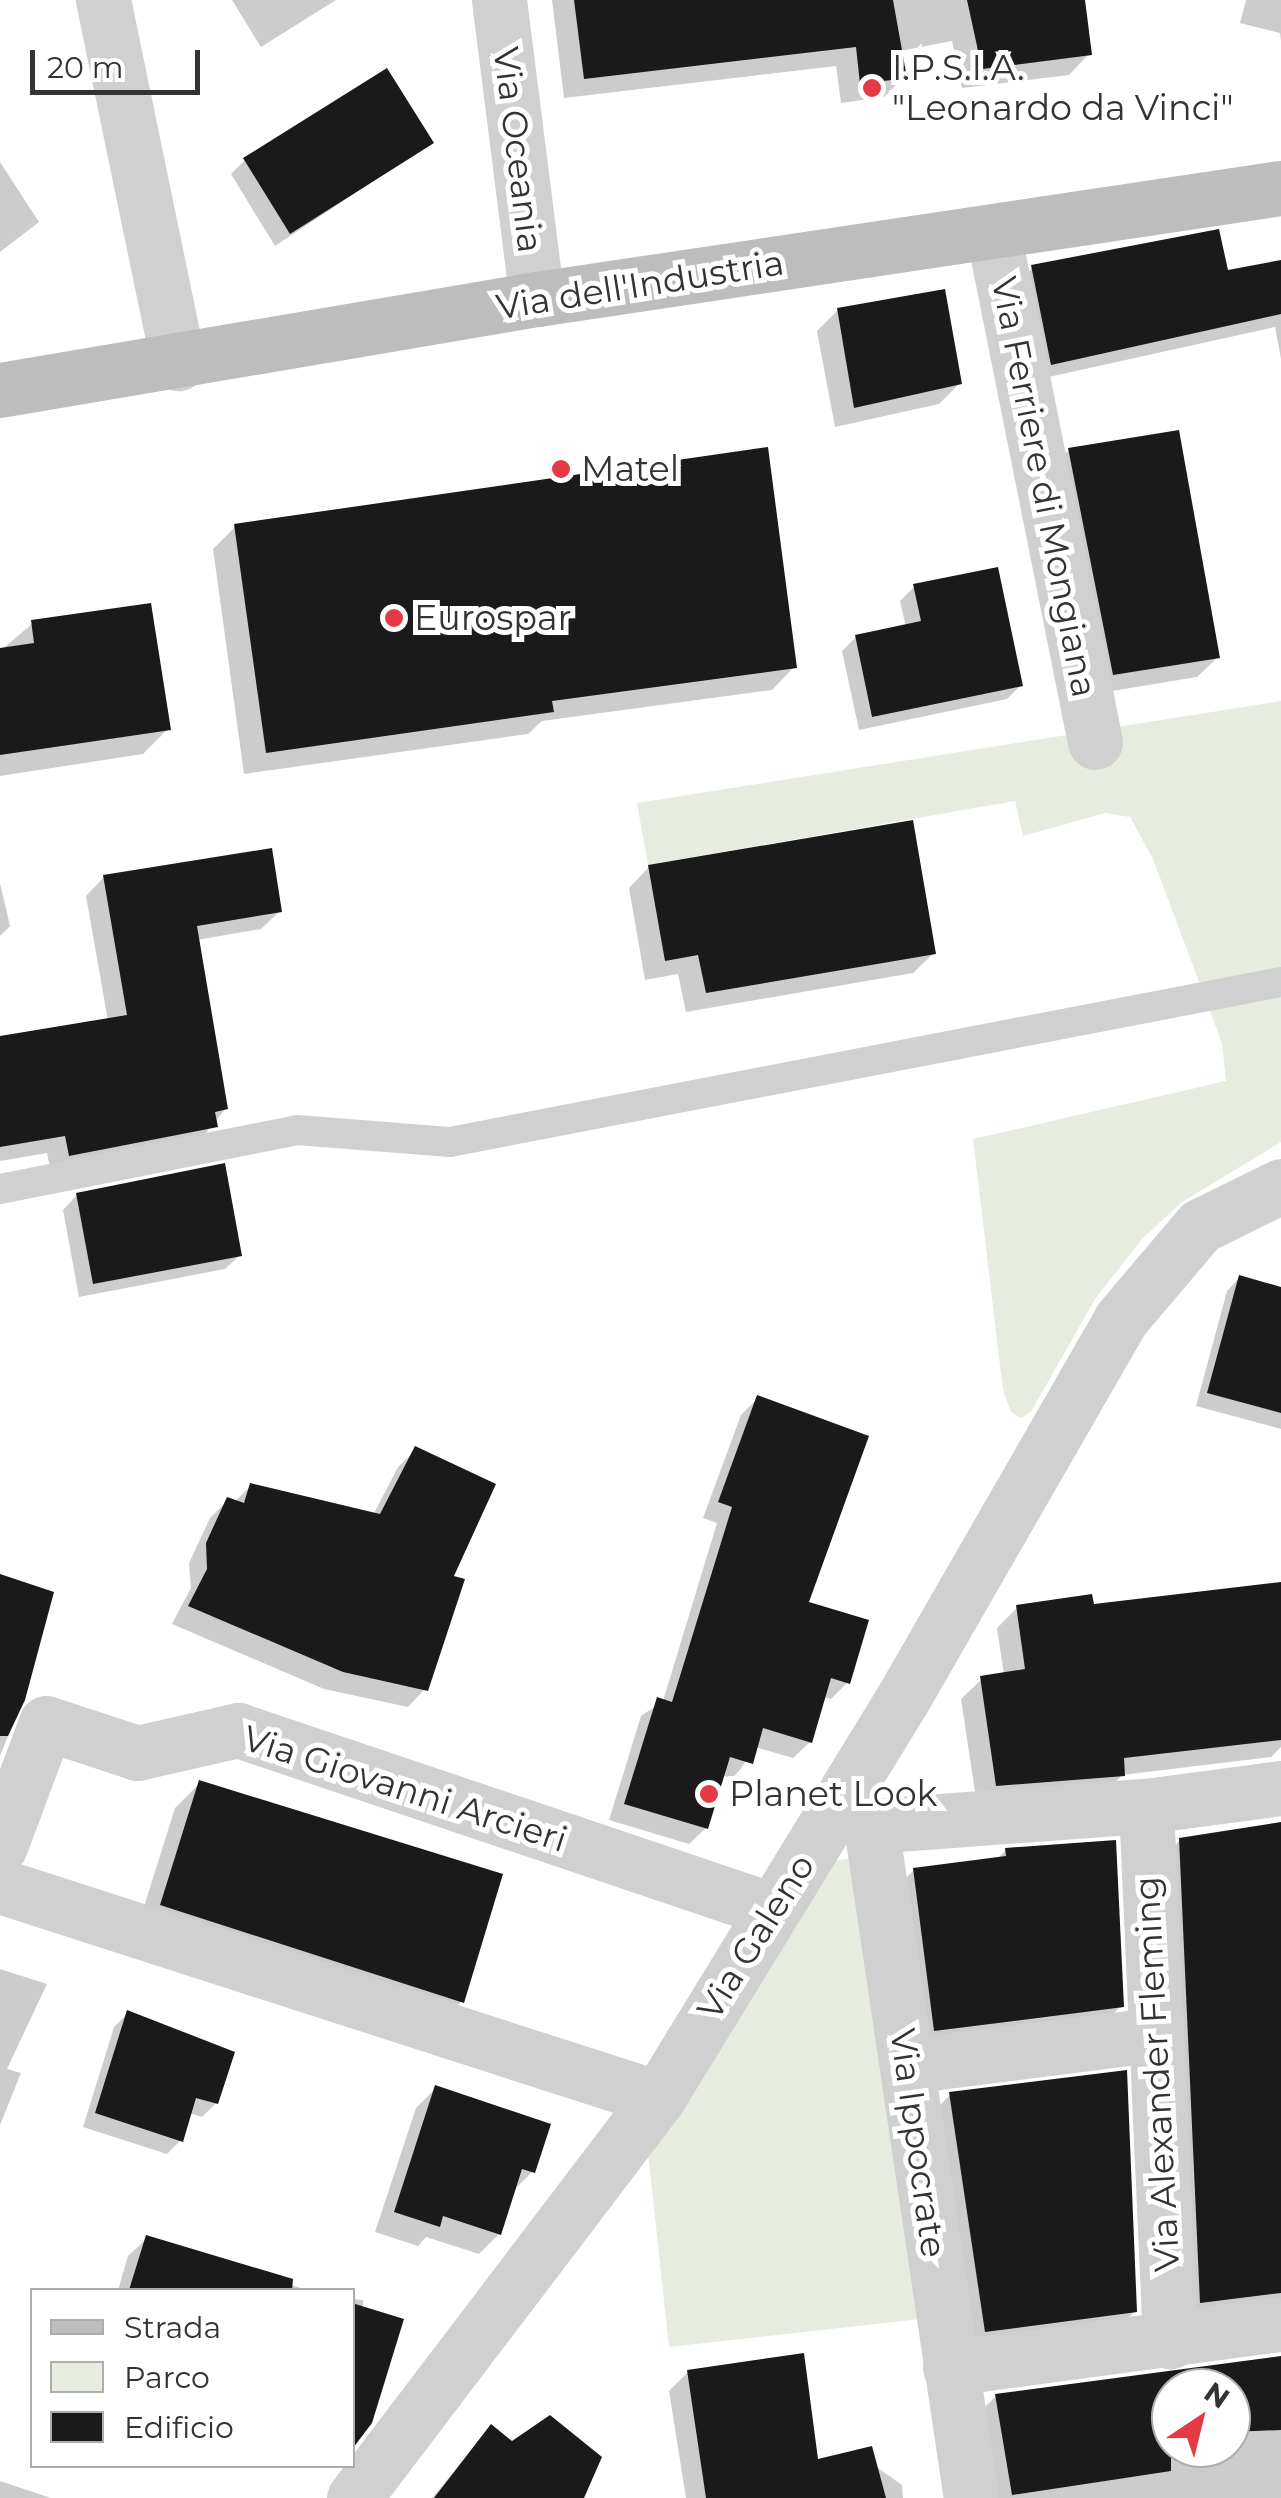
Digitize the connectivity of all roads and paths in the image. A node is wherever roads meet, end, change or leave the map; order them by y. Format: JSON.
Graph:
{"nodes":[{"id":1,"x":103,"y":0,"type":"edge"},
{"id":2,"x":499,"y":0,"type":"edge"},
{"id":3,"x":1281,"y":188,"type":"edge"},
{"id":4,"x":993,"y":232,"type":"junction"},
{"id":5,"x":537,"y":299,"type":"junction"},
{"id":6,"x":178,"y":363,"type":"junction"},
{"id":7,"x":0,"y":390,"type":"edge"},
{"id":8,"x":1095,"y":742,"type":"dead end"},
{"id":9,"x":1281,"y":982,"type":"edge"},
{"id":10,"x":0,"y":1188,"type":"edge"},
{"id":11,"x":1276,"y":1192,"type":"edge"},
{"id":12,"x":1281,"y":1788,"type":"edge"},
{"id":13,"x":1146,"y":1806,"type":"junction"},
{"id":14,"x":854,"y":1816,"type":"junction"},
{"id":15,"x":0,"y":1846,"type":"edge"},
{"id":16,"x":0,"y":1886,"type":"edge"},
{"id":17,"x":772,"y":1910,"type":"junction"},
{"id":18,"x":1152,"y":2035,"type":"junction"},
{"id":19,"x":906,"y":2066,"type":"junction"},
{"id":20,"x":658,"y":2098,"type":"junction"},
{"id":21,"x":1281,"y":2324,"type":"edge"},
{"id":22,"x":1170,"y":2341,"type":"junction"},
{"id":23,"x":950,"y":2368,"type":"junction"},
{"id":24,"x":354,"y":2498,"type":"edge"},
{"id":25,"x":971,"y":2498,"type":"edge"}],
"edges":[{"from":1,"to":6,"type":"street"},
{"from":2,"to":5,"type":"street","name":"Via Oceania"},
{"from":3,"to":4,"type":"street","name":"Via dell'Industria"},
{"from":4,"to":5,"type":"street","name":"Via dell'Industria"},
{"from":4,"to":8,"type":"street","name":"Via Ferriere di Mongiana"},
{"from":5,"to":6,"type":"street","name":"Via dell'Industria"},
{"from":6,"to":7,"type":"street","name":"Via dell'Industria"},
{"from":9,"to":10,"type":"lane"},
{"from":11,"to":14,"type":"street","name":"Via Galeno"},
{"from":12,"to":13,"type":"street"},
{"from":13,"to":14,"type":"street"},
{"from":13,"to":18,"type":"street","name":"Via Alexander Fleming"},
{"from":14,"to":17,"type":"street","name":"Via Galeno"},
{"from":14,"to":19,"type":"street","name":"Via Ippocrate"},
{"from":15,"to":17,"type":"street","name":"Via Giovanni Arcieri"},
{"from":16,"to":20,"type":"street"},
{"from":17,"to":20,"type":"street","name":"Via Galeno"},
{"from":18,"to":19,"type":"street"},
{"from":18,"to":22,"type":"street","name":"Via Alexander Fleming"},
{"from":19,"to":23,"type":"street","name":"Via Ippocrate"},
{"from":20,"to":24,"type":"street","name":"Via Galeno"},
{"from":21,"to":22,"type":"street"},
{"from":22,"to":23,"type":"street"},
{"from":23,"to":25,"type":"street","name":"Via Ippocrate"}]}
